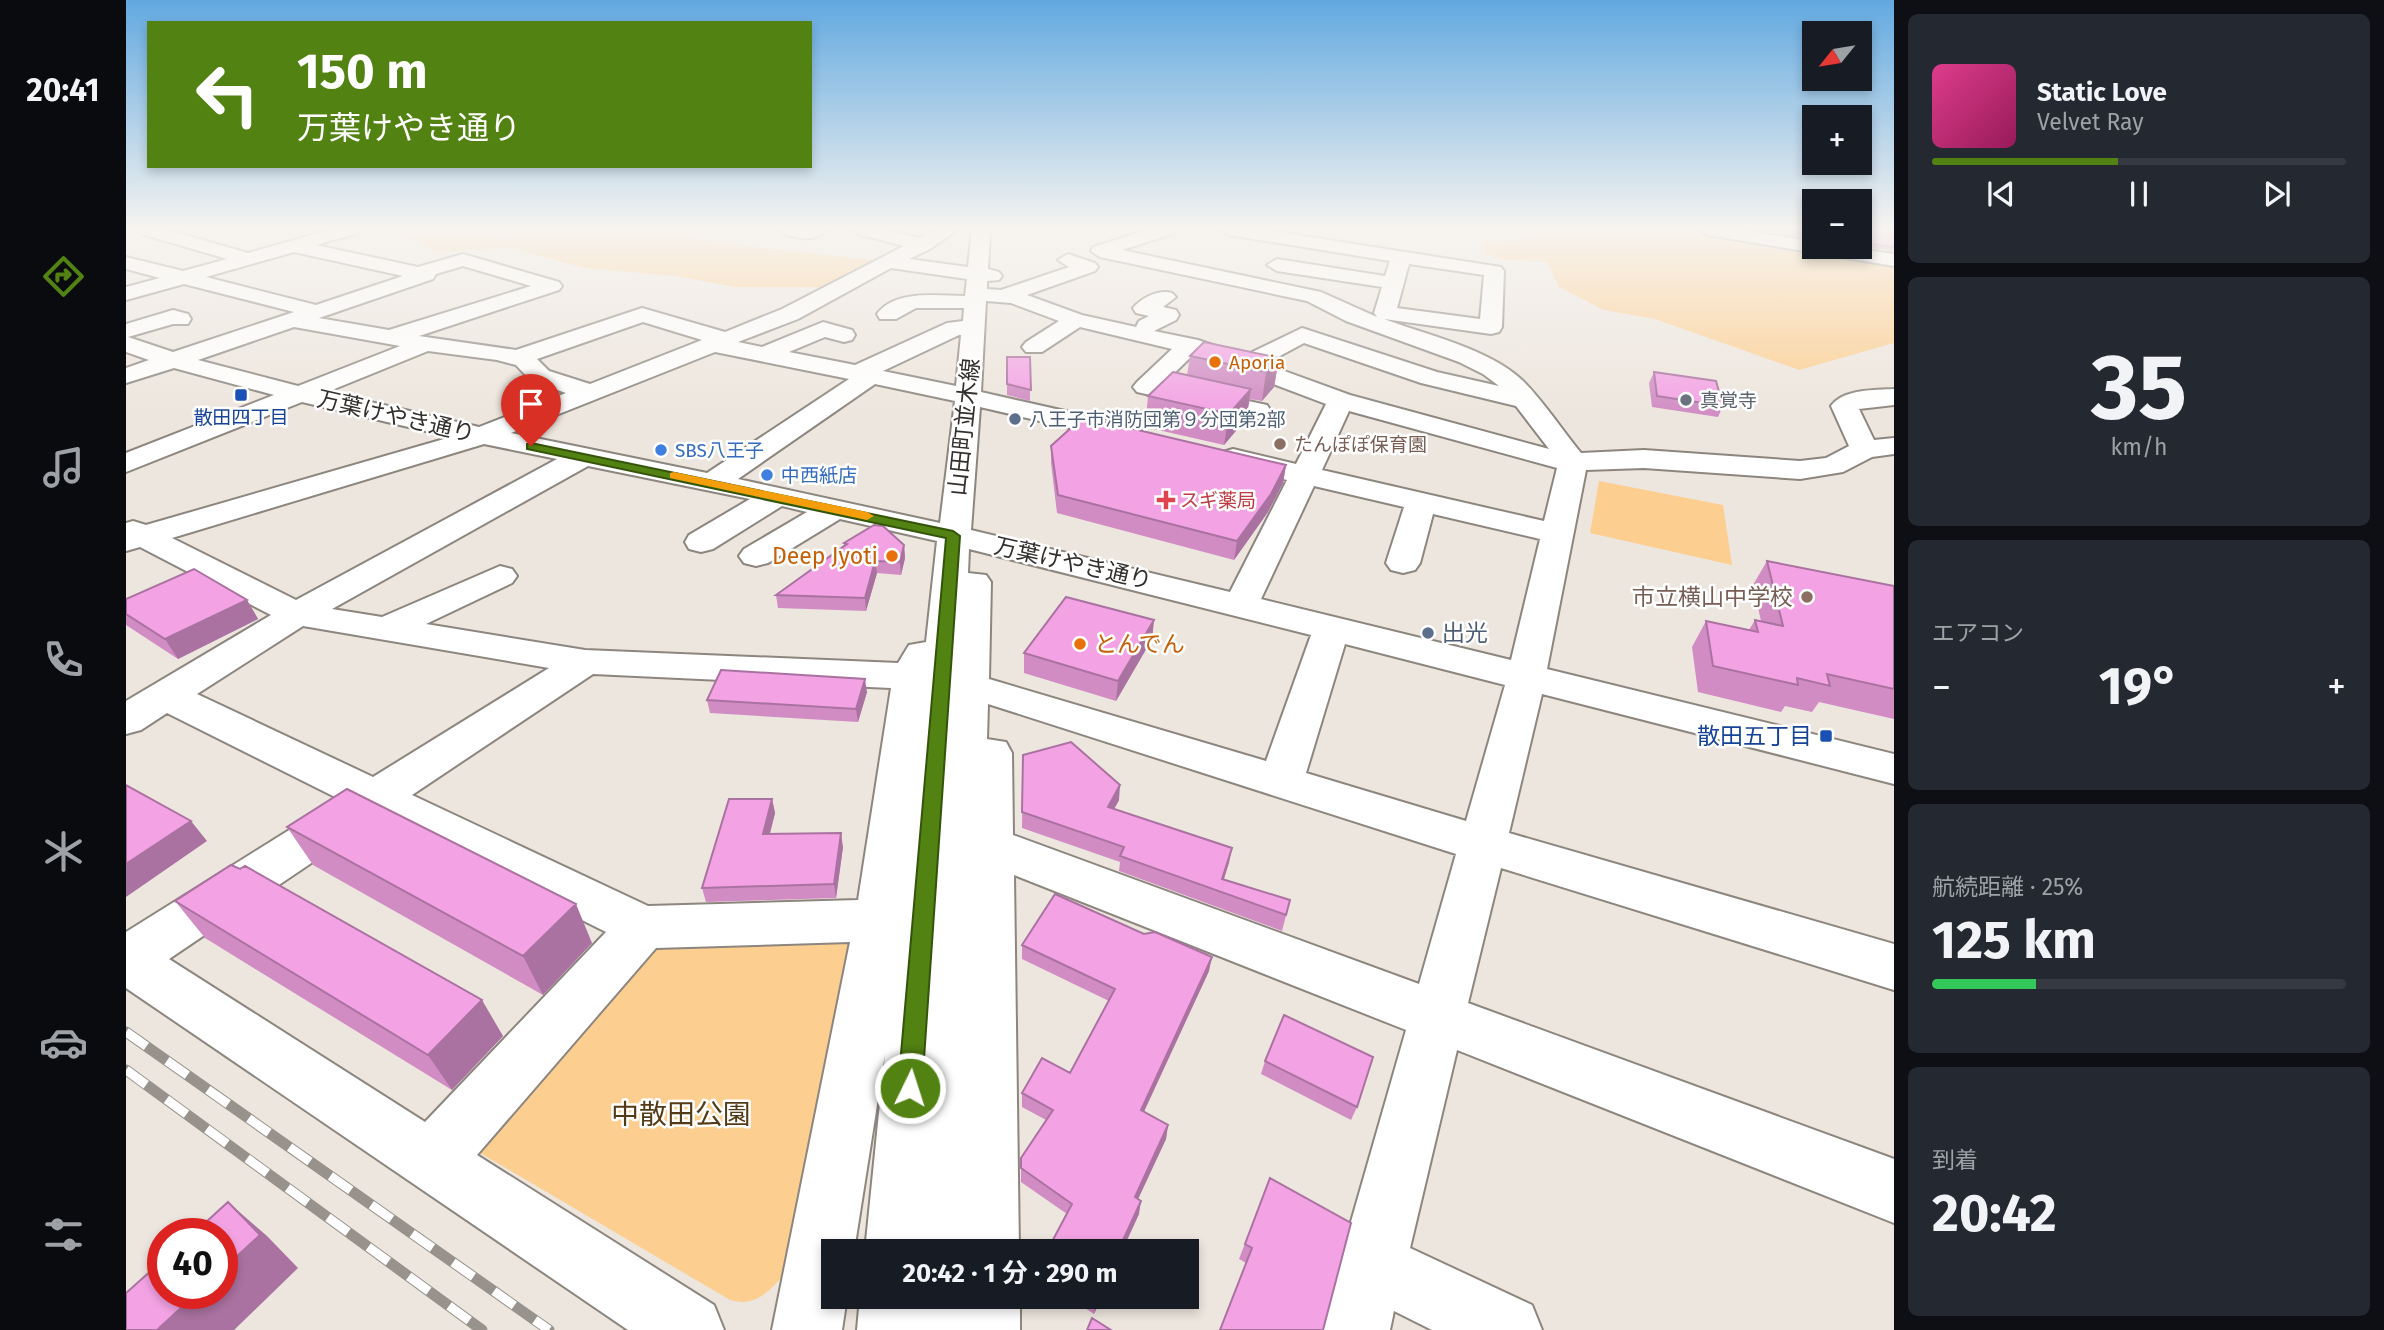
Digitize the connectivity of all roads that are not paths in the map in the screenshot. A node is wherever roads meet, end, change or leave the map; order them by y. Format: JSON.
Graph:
{"nodes":[{"id":1,"x":239,"y":292,"type":"edge"},
{"id":2,"x":373,"y":292,"type":"edge"},
{"id":3,"x":534,"y":292,"type":"edge"},
{"id":4,"x":833,"y":292,"type":"edge"},
{"id":5,"x":969,"y":292,"type":"edge"},
{"id":6,"x":985,"y":292,"type":"edge"},
{"id":7,"x":986,"y":292,"type":"edge"},
{"id":8,"x":995,"y":292,"type":"edge"},
{"id":9,"x":1296,"y":292,"type":"edge"},
{"id":10,"x":1391,"y":292,"type":"edge"},
{"id":11,"x":1493,"y":292,"type":"edge"},
{"id":12,"x":659,"y":296,"type":"dead end"},
{"id":13,"x":1165,"y":297,"type":"dead end"},
{"id":14,"x":315,"y":311,"type":"junction"},
{"id":15,"x":642,"y":314,"type":"junction"},
{"id":16,"x":888,"y":314,"type":"dead end"},
{"id":17,"x":180,"y":318,"type":"dead end"},
{"id":18,"x":290,"y":320,"type":"junction"},
{"id":19,"x":1076,"y":320,"type":"junction"},
{"id":20,"x":974,"y":328,"type":"junction"},
{"id":21,"x":126,"y":331,"type":"edge"},
{"id":22,"x":1136,"y":332,"type":"junction"},
{"id":23,"x":844,"y":335,"type":"dead end"},
{"id":24,"x":388,"y":338,"type":"junction"},
{"id":25,"x":718,"y":341,"type":"junction"},
{"id":26,"x":126,"y":344,"type":"edge"},
{"id":27,"x":426,"y":344,"type":"junction"},
{"id":28,"x":1189,"y":345,"type":"junction"},
{"id":29,"x":1034,"y":347,"type":"dead end"},
{"id":30,"x":761,"y":356,"type":"junction"},
{"id":31,"x":517,"y":358,"type":"junction"},
{"id":32,"x":172,"y":360,"type":"junction"},
{"id":33,"x":1247,"y":364,"type":"junction"},
{"id":34,"x":126,"y":376,"type":"edge"},
{"id":35,"x":863,"y":376,"type":"junction"},
{"id":36,"x":1161,"y":390,"type":"junction"},
{"id":37,"x":589,"y":393,"type":"junction"},
{"id":38,"x":300,"y":394,"type":"junction"},
{"id":39,"x":1894,"y":397,"type":"edge"},
{"id":40,"x":977,"y":398,"type":"junction"},
{"id":41,"x":1524,"y":400,"type":"junction"},
{"id":42,"x":1341,"y":401,"type":"junction"},
{"id":43,"x":1258,"y":411,"type":"edge"},
{"id":44,"x":1116,"y":431,"type":"junction"},
{"id":45,"x":480,"y":436,"type":"junction"},
{"id":46,"x":1156,"y":440,"type":"edge"},
{"id":47,"x":1894,"y":446,"type":"edge"},
{"id":48,"x":1865,"y":449,"type":"junction"},
{"id":49,"x":1210,"y":453,"type":"edge"},
{"id":50,"x":583,"y":457,"type":"junction"},
{"id":51,"x":1573,"y":462,"type":"junction"},
{"id":52,"x":126,"y":463,"type":"edge"},
{"id":53,"x":1304,"y":475,"type":"junction"},
{"id":54,"x":712,"y":483,"type":"junction"},
{"id":55,"x":776,"y":496,"type":"junction"},
{"id":56,"x":1422,"y":502,"type":"junction"},
{"id":57,"x":835,"y":509,"type":"junction"},
{"id":58,"x":1558,"y":534,"type":"junction"},
{"id":59,"x":132,"y":535,"type":"edge"},
{"id":60,"x":965,"y":538,"type":"junction"},
{"id":61,"x":701,"y":542,"type":"dead end"},
{"id":62,"x":756,"y":556,"type":"dead end"},
{"id":63,"x":1403,"y":563,"type":"dead end"},
{"id":64,"x":500,"y":576,"type":"dead end"},
{"id":65,"x":1241,"y":604,"type":"junction"},
{"id":66,"x":960,"y":609,"type":"junction"},
{"id":67,"x":297,"y":614,"type":"junction"},
{"id":68,"x":1332,"y":627,"type":"junction"},
{"id":69,"x":386,"y":629,"type":"junction"},
{"id":70,"x":585,"y":662,"type":"junction"},
{"id":71,"x":912,"y":676,"type":"junction"},
{"id":72,"x":1526,"y":678,"type":"junction"},
{"id":73,"x":991,"y":691,"type":"junction"},
{"id":74,"x":167,"y":696,"type":"junction"},
{"id":75,"x":126,"y":720,"type":"edge"},
{"id":76,"x":1894,"y":769,"type":"edge"},
{"id":77,"x":1281,"y":782,"type":"junction"},
{"id":78,"x":377,"y":797,"type":"junction"},
{"id":79,"x":1483,"y":844,"type":"junction"},
{"id":80,"x":991,"y":846,"type":"junction"},
{"id":81,"x":880,"y":920,"type":"junction"},
{"id":82,"x":643,"y":927,"type":"junction"},
{"id":83,"x":126,"y":959,"type":"edge"},
{"id":84,"x":1894,"y":967,"type":"edge"},
{"id":85,"x":1438,"y":1016,"type":"junction"},
{"id":86,"x":430,"y":1161,"type":"junction"},
{"id":87,"x":1894,"y":1191,"type":"edge"},
{"id":88,"x":899,"y":1239,"type":"edge"},
{"id":89,"x":943,"y":1239,"type":"edge"},
{"id":90,"x":986,"y":1239,"type":"edge"},
{"id":91,"x":1373,"y":1265,"type":"junction"},
{"id":92,"x":893,"y":1309,"type":"edge"},
{"id":93,"x":940,"y":1309,"type":"edge"},
{"id":94,"x":986,"y":1309,"type":"edge"},
{"id":95,"x":690,"y":1330,"type":"edge"},
{"id":96,"x":807,"y":1330,"type":"edge"},
{"id":97,"x":891,"y":1330,"type":"edge"},
{"id":98,"x":939,"y":1330,"type":"edge"},
{"id":99,"x":985,"y":1330,"type":"edge"},
{"id":100,"x":1355,"y":1330,"type":"edge"},
{"id":101,"x":1507,"y":1330,"type":"edge"}],
"edges":[{"from":1,"to":14,"type":"street"},
{"from":2,"to":14,"type":"street"},
{"from":3,"to":24,"type":"street"},
{"from":4,"to":25,"type":"street"},
{"from":5,"to":16,"type":"street"},
{"from":6,"to":20,"type":"street","name":"山田町並木線"},
{"from":7,"to":40,"type":"street","name":"山田町並木線"},
{"from":8,"to":19,"type":"street"},
{"from":9,"to":41,"type":"street"},
{"from":10,"to":11,"type":"street"},
{"from":12,"to":15,"type":"street"},
{"from":13,"to":22,"type":"street"},
{"from":14,"to":18,"type":"street"},
{"from":15,"to":25,"type":"street"},
{"from":15,"to":31,"type":"street"},
{"from":17,"to":21,"type":"street"},
{"from":18,"to":24,"type":"street"},
{"from":18,"to":32,"type":"street"},
{"from":19,"to":22,"type":"street"},
{"from":19,"to":29,"type":"street"},
{"from":20,"to":35,"type":"street"},
{"from":20,"to":40,"type":"street","name":"山田町並木線"},
{"from":22,"to":28,"type":"street"},
{"from":23,"to":30,"type":"street"},
{"from":24,"to":27,"type":"street"},
{"from":25,"to":30,"type":"street"},
{"from":25,"to":37,"type":"street"},
{"from":26,"to":32,"type":"street","name":"万葉けやき通り"},
{"from":27,"to":31,"type":"street"},
{"from":27,"to":38,"type":"street"},
{"from":28,"to":33,"type":"street"},
{"from":28,"to":36,"type":"street"},
{"from":30,"to":35,"type":"street"},
{"from":31,"to":37,"type":"street"},
{"from":32,"to":34,"type":"street"},
{"from":32,"to":38,"type":"street","name":"万葉けやき通り"},
{"from":33,"to":41,"type":"street"},
{"from":33,"to":42,"type":"street"},
{"from":35,"to":40,"type":"street"},
{"from":35,"to":54,"type":"street"},
{"from":36,"to":43,"type":"street"},
{"from":36,"to":44,"type":"street"},
{"from":37,"to":45,"type":"street"},
{"from":38,"to":45,"type":"street","name":"万葉けやき通り"},
{"from":38,"to":52,"type":"street"},
{"from":39,"to":48,"type":"street"},
{"from":40,"to":44,"type":"street"},
{"from":40,"to":60,"type":"street","name":"山田町並木線"},
{"from":41,"to":51,"type":"street"},
{"from":42,"to":51,"type":"street"},
{"from":42,"to":53,"type":"street"},
{"from":44,"to":46,"type":"street"},
{"from":45,"to":50,"type":"street","name":"万葉けやき通り"},
{"from":45,"to":59,"type":"street"},
{"from":47,"to":48,"type":"street"},
{"from":48,"to":51,"type":"street"},
{"from":49,"to":53,"type":"street"},
{"from":50,"to":54,"type":"street","name":"万葉けやき通り"},
{"from":50,"to":67,"type":"street"},
{"from":51,"to":58,"type":"street"},
{"from":53,"to":56,"type":"street"},
{"from":53,"to":65,"type":"street"},
{"from":54,"to":55,"type":"street","name":"万葉けやき通り"},
{"from":55,"to":57,"type":"street","name":"万葉けやき通り"},
{"from":55,"to":61,"type":"street"},
{"from":56,"to":58,"type":"street"},
{"from":56,"to":63,"type":"street"},
{"from":57,"to":60,"type":"street","name":"万葉けやき通り"},
{"from":57,"to":62,"type":"street"},
{"from":58,"to":72,"type":"street"},
{"from":59,"to":67,"type":"street"},
{"from":60,"to":65,"type":"street","name":"万葉けやき通り"},
{"from":60,"to":66,"type":"street","name":"山田町並木線"},
{"from":64,"to":69,"type":"street"},
{"from":65,"to":68,"type":"street","name":"万葉けやき通り"},
{"from":66,"to":71,"type":"street"},
{"from":66,"to":73,"type":"street"},
{"from":66,"to":88,"type":"street","name":"山田町並木線"},
{"from":66,"to":89,"type":"street","name":"山田町並木線"},
{"from":67,"to":69,"type":"street"},
{"from":67,"to":74,"type":"street"},
{"from":68,"to":72,"type":"street","name":"万葉けやき通り"},
{"from":68,"to":77,"type":"street"},
{"from":69,"to":70,"type":"street"},
{"from":70,"to":71,"type":"street"},
{"from":70,"to":78,"type":"street"},
{"from":71,"to":81,"type":"street"},
{"from":72,"to":76,"type":"street","name":"万葉けやき通り"},
{"from":72,"to":79,"type":"street"},
{"from":73,"to":77,"type":"street"},
{"from":73,"to":80,"type":"street"},
{"from":74,"to":75,"type":"street"},
{"from":74,"to":78,"type":"street"},
{"from":77,"to":79,"type":"street"},
{"from":78,"to":82,"type":"street"},
{"from":78,"to":83,"type":"street"},
{"from":79,"to":84,"type":"street"},
{"from":79,"to":85,"type":"street"},
{"from":80,"to":85,"type":"street"},
{"from":80,"to":90,"type":"street"},
{"from":81,"to":82,"type":"street"},
{"from":81,"to":96,"type":"street"},
{"from":82,"to":86,"type":"street"},
{"from":83,"to":86,"type":"street"},
{"from":85,"to":87,"type":"street"},
{"from":85,"to":91,"type":"street"},
{"from":86,"to":95,"type":"street"},
{"from":91,"to":100,"type":"street"},
{"from":91,"to":101,"type":"street"},
{"from":92,"to":97,"type":"street"},
{"from":93,"to":98,"type":"street"},
{"from":94,"to":99,"type":"street"}]}
